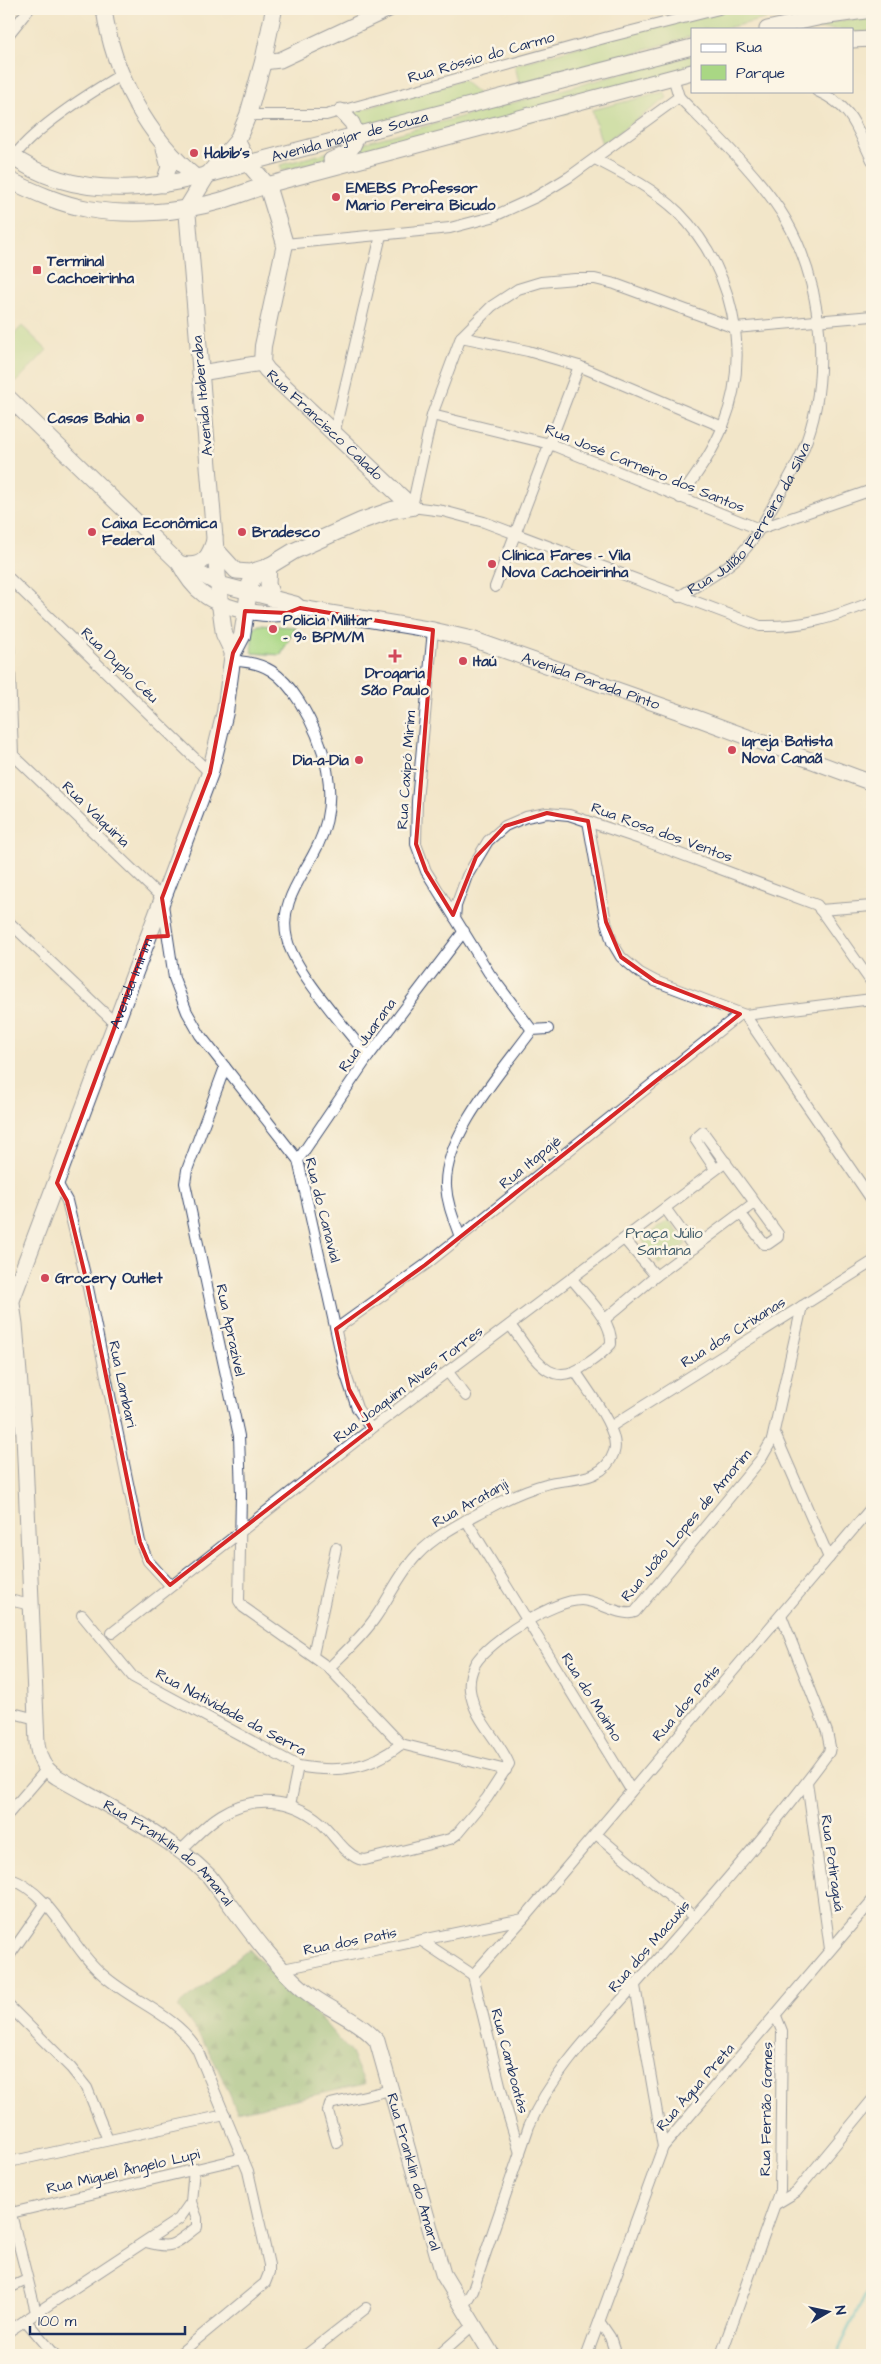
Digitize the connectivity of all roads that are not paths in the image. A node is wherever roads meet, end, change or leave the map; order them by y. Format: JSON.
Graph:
{"nodes":[{"id":1,"x":29,"y":9,"type":"edge"},
{"id":2,"x":104,"y":9,"type":"edge"},
{"id":3,"x":274,"y":9,"type":"edge"},
{"id":4,"x":389,"y":9,"type":"edge"},
{"id":5,"x":719,"y":9,"type":"edge"},
{"id":6,"x":872,"y":10,"type":"edge"},
{"id":7,"x":772,"y":28,"type":"edge"},
{"id":8,"x":9,"y":34,"type":"edge"},
{"id":9,"x":872,"y":38,"type":"edge"},
{"id":10,"x":854,"y":40,"type":"edge"},
{"id":11,"x":691,"y":47,"type":"edge"},
{"id":12,"x":263,"y":62,"type":"junction"},
{"id":13,"x":691,"y":72,"type":"edge"},
{"id":14,"x":122,"y":74,"type":"junction"},
{"id":15,"x":673,"y":77,"type":"junction"},
{"id":16,"x":819,"y":92,"type":"edge"},
{"id":17,"x":679,"y":97,"type":"junction"},
{"id":18,"x":341,"y":111,"type":"junction"},
{"id":19,"x":248,"y":115,"type":"junction"},
{"id":20,"x":357,"y":135,"type":"junction"},
{"id":21,"x":237,"y":141,"type":"junction"},
{"id":22,"x":164,"y":147,"type":"junction"},
{"id":23,"x":10,"y":158,"type":"edge"},
{"id":24,"x":595,"y":159,"type":"junction"},
{"id":25,"x":872,"y":160,"type":"edge"},
{"id":26,"x":248,"y":164,"type":"junction"},
{"id":27,"x":314,"y":172,"type":"junction"},
{"id":28,"x":202,"y":178,"type":"junction"},
{"id":29,"x":9,"y":180,"type":"edge"},
{"id":30,"x":163,"y":185,"type":"junction"},
{"id":31,"x":267,"y":185,"type":"junction"},
{"id":32,"x":187,"y":208,"type":"junction"},
{"id":33,"x":381,"y":235,"type":"junction"},
{"id":34,"x":285,"y":244,"type":"junction"},
{"id":35,"x":872,"y":316,"type":"edge"},
{"id":36,"x":819,"y":320,"type":"junction"},
{"id":37,"x":735,"y":328,"type":"junction"},
{"id":38,"x":461,"y":337,"type":"junction"},
{"id":39,"x":262,"y":363,"type":"junction"},
{"id":40,"x":579,"y":366,"type":"junction"},
{"id":41,"x":200,"y":373,"type":"junction"},
{"id":42,"x":9,"y":398,"type":"edge"},
{"id":43,"x":432,"y":416,"type":"junction"},
{"id":44,"x":723,"y":427,"type":"junction"},
{"id":45,"x":334,"y":434,"type":"junction"},
{"id":46,"x":550,"y":444,"type":"junction"},
{"id":47,"x":872,"y":490,"type":"edge"},
{"id":48,"x":680,"y":498,"type":"junction"},
{"id":49,"x":412,"y":507,"type":"junction"},
{"id":50,"x":759,"y":529,"type":"junction"},
{"id":51,"x":515,"y":534,"type":"junction"},
{"id":52,"x":216,"y":543,"type":"junction"},
{"id":53,"x":179,"y":563,"type":"junction"},
{"id":54,"x":269,"y":565,"type":"junction"},
{"id":55,"x":9,"y":578,"type":"edge"},
{"id":56,"x":219,"y":584,"type":"junction"},
{"id":57,"x":495,"y":587,"type":"dead end"},
{"id":58,"x":248,"y":592,"type":"junction"},
{"id":59,"x":679,"y":597,"type":"junction"},
{"id":60,"x":273,"y":599,"type":"junction"},
{"id":61,"x":872,"y":602,"type":"edge"},
{"id":62,"x":220,"y":604,"type":"junction"},
{"id":63,"x":300,"y":608,"type":"junction"},
{"id":64,"x":245,"y":611,"type":"junction"},
{"id":65,"x":433,"y":630,"type":"junction"},
{"id":66,"x":9,"y":644,"type":"edge"},
{"id":67,"x":233,"y":657,"type":"junction"},
{"id":68,"x":11,"y":753,"type":"edge"},
{"id":69,"x":210,"y":773,"type":"junction"},
{"id":70,"x":872,"y":783,"type":"edge"},
{"id":71,"x":588,"y":821,"type":"junction"},
{"id":72,"x":162,"y":898,"type":"junction"},
{"id":73,"x":872,"y":906,"type":"edge"},
{"id":74,"x":820,"y":910,"type":"junction"},
{"id":75,"x":455,"y":918,"type":"junction"},
{"id":76,"x":9,"y":922,"type":"edge"},
{"id":77,"x":464,"y":930,"type":"junction"},
{"id":78,"x":148,"y":937,"type":"junction"},
{"id":79,"x":168,"y":939,"type":"junction"},
{"id":80,"x":872,"y":983,"type":"edge"},
{"id":81,"x":872,"y":999,"type":"edge"},
{"id":82,"x":742,"y":1015,"type":"junction"},
{"id":83,"x":116,"y":1024,"type":"junction"},
{"id":84,"x":548,"y":1029,"type":"dead end"},
{"id":85,"x":532,"y":1030,"type":"junction"},
{"id":86,"x":368,"y":1057,"type":"junction"},
{"id":87,"x":225,"y":1068,"type":"junction"},
{"id":88,"x":298,"y":1160,"type":"junction"},
{"id":89,"x":726,"y":1162,"type":"junction"},
{"id":90,"x":715,"y":1170,"type":"junction"},
{"id":91,"x":57,"y":1183,"type":"junction"},
{"id":92,"x":872,"y":1200,"type":"edge"},
{"id":93,"x":754,"y":1203,"type":"junction"},
{"id":94,"x":665,"y":1208,"type":"junction"},
{"id":95,"x":741,"y":1214,"type":"junction"},
{"id":96,"x":460,"y":1238,"type":"junction"},
{"id":97,"x":624,"y":1239,"type":"junction"},
{"id":98,"x":694,"y":1248,"type":"junction"},
{"id":99,"x":872,"y":1262,"type":"edge"},
{"id":100,"x":656,"y":1276,"type":"junction"},
{"id":101,"x":572,"y":1279,"type":"junction"},
{"id":102,"x":9,"y":1283,"type":"edge"},
{"id":103,"x":10,"y":1304,"type":"edge"},
{"id":104,"x":802,"y":1306,"type":"junction"},
{"id":105,"x":604,"y":1320,"type":"junction"},
{"id":106,"x":510,"y":1325,"type":"junction"},
{"id":107,"x":336,"y":1329,"type":"junction"},
{"id":108,"x":12,"y":1345,"type":"edge"},
{"id":109,"x":448,"y":1372,"type":"junction"},
{"id":110,"x":576,"y":1372,"type":"junction"},
{"id":111,"x":466,"y":1396,"type":"dead end"},
{"id":112,"x":610,"y":1427,"type":"junction"},
{"id":113,"x":371,"y":1430,"type":"junction"},
{"id":114,"x":775,"y":1434,"type":"junction"},
{"id":115,"x":872,"y":1507,"type":"edge"},
{"id":116,"x":466,"y":1520,"type":"junction"},
{"id":117,"x":241,"y":1532,"type":"junction"},
{"id":118,"x":336,"y":1548,"type":"dead end"},
{"id":119,"x":828,"y":1558,"type":"junction"},
{"id":120,"x":170,"y":1585,"type":"junction"},
{"id":121,"x":9,"y":1600,"type":"edge"},
{"id":122,"x":31,"y":1605,"type":"junction"},
{"id":123,"x":82,"y":1615,"type":"dead end"},
{"id":124,"x":781,"y":1615,"type":"junction"},
{"id":125,"x":527,"y":1620,"type":"junction"},
{"id":126,"x":112,"y":1633,"type":"dead end"},
{"id":127,"x":312,"y":1655,"type":"junction"},
{"id":128,"x":329,"y":1668,"type":"junction"},
{"id":129,"x":9,"y":1712,"type":"edge"},
{"id":130,"x":36,"y":1719,"type":"junction"},
{"id":131,"x":401,"y":1744,"type":"junction"},
{"id":132,"x":298,"y":1766,"type":"junction"},
{"id":133,"x":46,"y":1770,"type":"junction"},
{"id":134,"x":506,"y":1770,"type":"junction"},
{"id":135,"x":807,"y":1782,"type":"junction"},
{"id":136,"x":631,"y":1790,"type":"junction"},
{"id":137,"x":290,"y":1804,"type":"junction"},
{"id":138,"x":9,"y":1813,"type":"edge"},
{"id":139,"x":596,"y":1834,"type":"junction"},
{"id":140,"x":180,"y":1850,"type":"junction"},
{"id":141,"x":9,"y":1878,"type":"edge"},
{"id":142,"x":872,"y":1901,"type":"edge"},
{"id":143,"x":46,"y":1903,"type":"junction"},
{"id":144,"x":694,"y":1917,"type":"junction"},
{"id":145,"x":524,"y":1919,"type":"junction"},
{"id":146,"x":422,"y":1941,"type":"junction"},
{"id":147,"x":830,"y":1949,"type":"junction"},
{"id":148,"x":9,"y":1956,"type":"edge"},
{"id":149,"x":283,"y":1969,"type":"junction"},
{"id":150,"x":473,"y":1976,"type":"junction"},
{"id":151,"x":635,"y":1986,"type":"junction"},
{"id":152,"x":9,"y":2006,"type":"edge"},
{"id":153,"x":776,"y":2016,"type":"junction"},
{"id":154,"x":391,"y":2090,"type":"junction"},
{"id":155,"x":872,"y":2100,"type":"edge"},
{"id":156,"x":225,"y":2115,"type":"junction"},
{"id":157,"x":108,"y":2140,"type":"junction"},
{"id":158,"x":337,"y":2143,"type":"dead end"},
{"id":159,"x":663,"y":2147,"type":"junction"},
{"id":160,"x":520,"y":2153,"type":"junction"},
{"id":161,"x":242,"y":2158,"type":"junction"},
{"id":162,"x":9,"y":2162,"type":"edge"},
{"id":163,"x":194,"y":2169,"type":"junction"},
{"id":164,"x":191,"y":2202,"type":"junction"},
{"id":165,"x":776,"y":2204,"type":"junction"},
{"id":166,"x":10,"y":2209,"type":"edge"},
{"id":167,"x":146,"y":2242,"type":"junction"},
{"id":168,"x":27,"y":2280,"type":"junction"},
{"id":169,"x":9,"y":2288,"type":"edge"},
{"id":170,"x":463,"y":2307,"type":"junction"},
{"id":171,"x":366,"y":2308,"type":"dead end"},
{"id":172,"x":36,"y":2312,"type":"junction"},
{"id":173,"x":24,"y":2320,"type":"junction"},
{"id":174,"x":599,"y":2321,"type":"junction"},
{"id":175,"x":474,"y":2324,"type":"junction"},
{"id":176,"x":9,"y":2331,"type":"edge"},
{"id":177,"x":55,"y":2355,"type":"edge"},
{"id":178,"x":178,"y":2355,"type":"edge"},
{"id":179,"x":306,"y":2355,"type":"edge"},
{"id":180,"x":439,"y":2355,"type":"edge"},
{"id":181,"x":492,"y":2355,"type":"edge"},
{"id":182,"x":587,"y":2355,"type":"edge"},
{"id":183,"x":616,"y":2355,"type":"edge"},
{"id":184,"x":721,"y":2355,"type":"edge"}],
"edges":[{"from":1,"to":8,"type":"street"},
{"from":2,"to":14,"type":"main road"},
{"from":3,"to":12,"type":"main road"},
{"from":4,"to":12,"type":"main road"},
{"from":5,"to":18,"type":"street","name":"Rua Róssio do Carmo"},
{"from":6,"to":7,"type":"main road"},
{"from":9,"to":10,"type":"main road"},
{"from":11,"to":20,"type":"main road","name":"Avenida Inajar de Souza"},
{"from":12,"to":19,"type":"main road"},
{"from":13,"to":15,"type":"main road","name":"Avenida Inajar de Souza"},
{"from":14,"to":22,"type":"main road"},
{"from":14,"to":23,"type":"street"},
{"from":15,"to":17,"type":"street"},
{"from":15,"to":27,"type":"main road","name":"Avenida Inajar de Souza"},
{"from":16,"to":25,"type":"street"},
{"from":17,"to":24,"type":"street"},
{"from":17,"to":36,"type":"street","name":"Rua Julião Ferreira da Silva"},
{"from":18,"to":19,"type":"street","name":"Rua Róssio do Carmo"},
{"from":18,"to":20,"type":"main road"},
{"from":19,"to":21,"type":"main road"},
{"from":20,"to":26,"type":"main road","name":"Avenida Inajar de Souza"},
{"from":20,"to":27,"type":"main road"},
{"from":21,"to":26,"type":"main road"},
{"from":21,"to":28,"type":"main road"},
{"from":22,"to":28,"type":"main road"},
{"from":22,"to":30,"type":"main road"},
{"from":23,"to":30,"type":"main road","name":"Avenida Inajar de Souza"},
{"from":24,"to":33,"type":"street"},
{"from":24,"to":37,"type":"street"},
{"from":26,"to":28,"type":"main road","name":"Avenida Inajar de Souza"},
{"from":26,"to":31,"type":"main road"},
{"from":27,"to":31,"type":"main road","name":"Avenida Inajar de Souza"},
{"from":28,"to":30,"type":"main road","name":"Avenida Inajar de Souza"},
{"from":28,"to":32,"type":"main road"},
{"from":29,"to":32,"type":"main road","name":"Avenida Inajar de Souza"},
{"from":31,"to":32,"type":"main road","name":"Avenida Inajar de Souza"},
{"from":31,"to":34,"type":"main road"},
{"from":32,"to":41,"type":"main road","name":"Avenida Itaberaba"},
{"from":33,"to":34,"type":"street"},
{"from":33,"to":45,"type":"street"},
{"from":34,"to":39,"type":"main road"},
{"from":35,"to":36,"type":"street"},
{"from":36,"to":37,"type":"street"},
{"from":36,"to":50,"type":"street","name":"Rua Julião Ferreira da Silva"},
{"from":37,"to":38,"type":"street"},
{"from":37,"to":44,"type":"street"},
{"from":38,"to":40,"type":"street"},
{"from":38,"to":43,"type":"street"},
{"from":39,"to":41,"type":"main road","name":"Rua Francisco Calado"},
{"from":39,"to":45,"type":"main road","name":"Rua Francisco Calado"},
{"from":40,"to":44,"type":"street"},
{"from":40,"to":46,"type":"street"},
{"from":41,"to":52,"type":"main road","name":"Avenida Itaberaba"},
{"from":42,"to":53,"type":"main road"},
{"from":43,"to":46,"type":"street","name":"Rua José Carneiro dos Santos"},
{"from":43,"to":49,"type":"street"},
{"from":44,"to":48,"type":"street"},
{"from":45,"to":49,"type":"main road","name":"Rua Francisco Calado"},
{"from":46,"to":48,"type":"street","name":"Rua José Carneiro dos Santos"},
{"from":46,"to":51,"type":"street"},
{"from":47,"to":50,"type":"street"},
{"from":48,"to":50,"type":"street","name":"Rua José Carneiro dos Santos"},
{"from":49,"to":51,"type":"street","name":"Rua Julião Ferreira da Silva"},
{"from":49,"to":54,"type":"main road","name":"Rua Julião Ferreira da Silva"},
{"from":50,"to":59,"type":"street","name":"Rua Julião Ferreira da Silva"},
{"from":51,"to":57,"type":"street"},
{"from":51,"to":59,"type":"street","name":"Rua Julião Ferreira da Silva"},
{"from":52,"to":53,"type":"main road"},
{"from":52,"to":54,"type":"main road"},
{"from":52,"to":56,"type":"main road","name":"Avenida Itaberaba"},
{"from":53,"to":56,"type":"main road","name":"Avenida Parada Pinto"},
{"from":53,"to":62,"type":"main road","name":"Avenida Parada Pinto"},
{"from":54,"to":58,"type":"main road","name":"Rua Julião Ferreira da Silva"},
{"from":54,"to":60,"type":"main road"},
{"from":55,"to":69,"type":"street","name":"Rua Duplo Céu"},
{"from":56,"to":58,"type":"main road","name":"Avenida Parada Pinto"},
{"from":56,"to":62,"type":"main road"},
{"from":58,"to":60,"type":"main road","name":"Avenida Parada Pinto"},
{"from":58,"to":64,"type":"main road","name":"Avenida Imirim"},
{"from":59,"to":61,"type":"street"},
{"from":60,"to":63,"type":"main road","name":"Avenida Parada Pinto"},
{"from":62,"to":64,"type":"main road","name":"Avenida Parada Pinto"},
{"from":62,"to":67,"type":"main road"},
{"from":63,"to":64,"type":"main road","name":"Avenida Parada Pinto"},
{"from":63,"to":65,"type":"main road","name":"Avenida Parada Pinto"},
{"from":64,"to":67,"type":"main road","name":"Avenida Imirim"},
{"from":65,"to":70,"type":"main road","name":"Avenida Parada Pinto"},
{"from":65,"to":75,"type":"street","name":"Rua Caxipó Mirim"},
{"from":66,"to":68,"type":"street"},
{"from":67,"to":69,"type":"main road","name":"Avenida Imirim"},
{"from":67,"to":86,"type":"street"},
{"from":68,"to":72,"type":"street","name":"Rua Valquiria"},
{"from":69,"to":72,"type":"main road","name":"Avenida Imirim"},
{"from":71,"to":74,"type":"street","name":"Rua Rosa dos Ventos"},
{"from":71,"to":75,"type":"street","name":"Rua Rosa dos Ventos"},
{"from":71,"to":82,"type":"street"},
{"from":72,"to":78,"type":"main road","name":"Avenida Imirim"},
{"from":72,"to":79,"type":"street","name":"Rua do Canavial"},
{"from":73,"to":74,"type":"street"},
{"from":74,"to":80,"type":"street","name":"Rua Rosa dos Ventos"},
{"from":75,"to":77,"type":"street","name":"Rua Caxipó Mirim"},
{"from":76,"to":83,"type":"street"},
{"from":77,"to":85,"type":"street","name":"Rua Caxipó Mirim"},
{"from":77,"to":86,"type":"street","name":"Rua Juarana"},
{"from":78,"to":79,"type":"street"},
{"from":78,"to":83,"type":"main road","name":"Avenida Imirim"},
{"from":79,"to":87,"type":"street","name":"Rua do Canavial"},
{"from":81,"to":82,"type":"street"},
{"from":82,"to":92,"type":"street"},
{"from":82,"to":96,"type":"street","name":"Rua Itapajé"},
{"from":83,"to":91,"type":"main road","name":"Avenida Imirim"},
{"from":84,"to":85,"type":"street"},
{"from":85,"to":96,"type":"street"},
{"from":86,"to":88,"type":"street","name":"Rua Juarana"},
{"from":87,"to":88,"type":"street","name":"Rua do Canavial"},
{"from":87,"to":117,"type":"street","name":"Rua Aprazível"},
{"from":88,"to":107,"type":"street","name":"Rua do Canavial"},
{"from":89,"to":90,"type":"street","name":"Rua Joaquim Alves Torres"},
{"from":89,"to":90,"type":"street"},
{"from":89,"to":93,"type":"street"},
{"from":90,"to":94,"type":"street","name":"Rua Joaquim Alves Torres"},
{"from":91,"to":103,"type":"main road","name":"Avenida Imirim"},
{"from":91,"to":120,"type":"street","name":"Rua Lambari"},
{"from":93,"to":95,"type":"street"},
{"from":93,"to":95,"type":"street"},
{"from":94,"to":97,"type":"street","name":"Rua Joaquim Alves Torres"},
{"from":94,"to":98,"type":"street"},
{"from":95,"to":98,"type":"street"},
{"from":96,"to":107,"type":"street","name":"Rua Itapajé"},
{"from":97,"to":100,"type":"street"},
{"from":97,"to":101,"type":"street","name":"Rua Joaquim Alves Torres"},
{"from":98,"to":100,"type":"street"},
{"from":99,"to":104,"type":"street","name":"Rua dos Crixanas"},
{"from":100,"to":105,"type":"street"},
{"from":101,"to":105,"type":"street"},
{"from":101,"to":106,"type":"street","name":"Rua Joaquim Alves Torres"},
{"from":102,"to":103,"type":"main road"},
{"from":103,"to":108,"type":"main road"},
{"from":104,"to":112,"type":"street","name":"Rua dos Crixanas"},
{"from":104,"to":114,"type":"street","name":"Rua João Lopes de Amorim"},
{"from":105,"to":110,"type":"street"},
{"from":106,"to":109,"type":"street","name":"Rua Joaquim Alves Torres"},
{"from":106,"to":110,"type":"street"},
{"from":107,"to":113,"type":"street","name":"Rua do Canavial"},
{"from":108,"to":122,"type":"main road"},
{"from":109,"to":111,"type":"street"},
{"from":109,"to":113,"type":"street","name":"Rua Joaquim Alves Torres"},
{"from":110,"to":112,"type":"street","name":"Rua Aratanji"},
{"from":112,"to":116,"type":"street","name":"Rua Aratanji"},
{"from":113,"to":117,"type":"street","name":"Rua Joaquim Alves Torres"},
{"from":114,"to":119,"type":"street"},
{"from":114,"to":125,"type":"street","name":"Rua João Lopes de Amorim"},
{"from":115,"to":119,"type":"street","name":"Rua dos Patis"},
{"from":116,"to":125,"type":"street","name":"Rua do Moinho"},
{"from":116,"to":128,"type":"street","name":"Rua Aratanji"},
{"from":117,"to":120,"type":"street","name":"Rua Joaquim Alves Torres"},
{"from":117,"to":127,"type":"street","name":"Rua Aprazível"},
{"from":118,"to":127,"type":"street"},
{"from":119,"to":124,"type":"street","name":"Rua dos Patis"},
{"from":120,"to":126,"type":"street","name":"Rua Joaquim Alves Torres"},
{"from":121,"to":122,"type":"street"},
{"from":122,"to":130,"type":"main road"},
{"from":123,"to":132,"type":"street","name":"Rua Natividade da Serra"},
{"from":124,"to":135,"type":"street","name":"Rua dos Macuxis"},
{"from":124,"to":136,"type":"street","name":"Rua dos Patis"},
{"from":125,"to":134,"type":"street","name":"Rua João Lopes de Amorim"},
{"from":125,"to":136,"type":"street","name":"Rua do Moinho"},
{"from":127,"to":128,"type":"street"},
{"from":128,"to":131,"type":"street"},
{"from":129,"to":130,"type":"street"},
{"from":130,"to":133,"type":"main road"},
{"from":131,"to":132,"type":"street","name":"Rua Natividade da Serra"},
{"from":131,"to":134,"type":"street"},
{"from":132,"to":137,"type":"street"},
{"from":133,"to":138,"type":"street"},
{"from":133,"to":140,"type":"main road","name":"Rua Franklin do Amaral"},
{"from":134,"to":137,"type":"street"},
{"from":135,"to":144,"type":"street","name":"Rua dos Macuxis"},
{"from":135,"to":147,"type":"street","name":"Rua Potiraguá"},
{"from":136,"to":139,"type":"street","name":"Rua dos Patis"},
{"from":137,"to":140,"type":"street"},
{"from":139,"to":144,"type":"street"},
{"from":139,"to":145,"type":"street","name":"Rua dos Patis"},
{"from":140,"to":149,"type":"main road","name":"Rua Franklin do Amaral"},
{"from":141,"to":143,"type":"street"},
{"from":142,"to":147,"type":"street","name":"Rua Água Preta"},
{"from":143,"to":148,"type":"street"},
{"from":143,"to":156,"type":"street"},
{"from":144,"to":151,"type":"street","name":"Rua dos Macuxis"},
{"from":145,"to":146,"type":"street","name":"Rua dos Patis"},
{"from":145,"to":150,"type":"street","name":"Rua dos Patis"},
{"from":146,"to":149,"type":"street","name":"Rua dos Patis"},
{"from":146,"to":150,"type":"street"},
{"from":147,"to":153,"type":"street","name":"Rua Água Preta"},
{"from":149,"to":154,"type":"main road","name":"Rua Franklin do Amaral"},
{"from":150,"to":160,"type":"street","name":"Rua Camboatás"},
{"from":151,"to":159,"type":"street"},
{"from":151,"to":160,"type":"street","name":"Rua dos Macuxis"},
{"from":152,"to":157,"type":"street"},
{"from":153,"to":159,"type":"street","name":"Rua Água Preta"},
{"from":153,"to":165,"type":"street","name":"Rua Fernão Gomes"},
{"from":154,"to":158,"type":"street"},
{"from":154,"to":170,"type":"main road","name":"Rua Franklin do Amaral"},
{"from":155,"to":165,"type":"street"},
{"from":156,"to":157,"type":"street"},
{"from":156,"to":161,"type":"street"},
{"from":157,"to":162,"type":"street"},
{"from":159,"to":174,"type":"street","name":"Rua Água Preta"},
{"from":160,"to":170,"type":"street","name":"Rua dos Macuxis"},
{"from":161,"to":163,"type":"street","name":"Rua Miguel Ângelo Lupi"},
{"from":161,"to":178,"type":"street"},
{"from":163,"to":164,"type":"street"},
{"from":163,"to":166,"type":"street","name":"Rua Miguel Ângelo Lupi"},
{"from":164,"to":167,"type":"street"},
{"from":164,"to":167,"type":"street"},
{"from":165,"to":184,"type":"street","name":"Rua Fernão Gomes"},
{"from":166,"to":168,"type":"street"},
{"from":167,"to":172,"type":"street"},
{"from":168,"to":169,"type":"street"},
{"from":168,"to":172,"type":"street"},
{"from":170,"to":175,"type":"main road","name":"Rua Franklin do Amaral"},
{"from":171,"to":179,"type":"street"},
{"from":172,"to":173,"type":"street"},
{"from":173,"to":176,"type":"street"},
{"from":173,"to":177,"type":"street"},
{"from":174,"to":182,"type":"street","name":"Rua Água Preta"},
{"from":174,"to":183,"type":"street"},
{"from":175,"to":180,"type":"street"},
{"from":175,"to":181,"type":"main road","name":"Rua Franklin do Amaral"}]}
